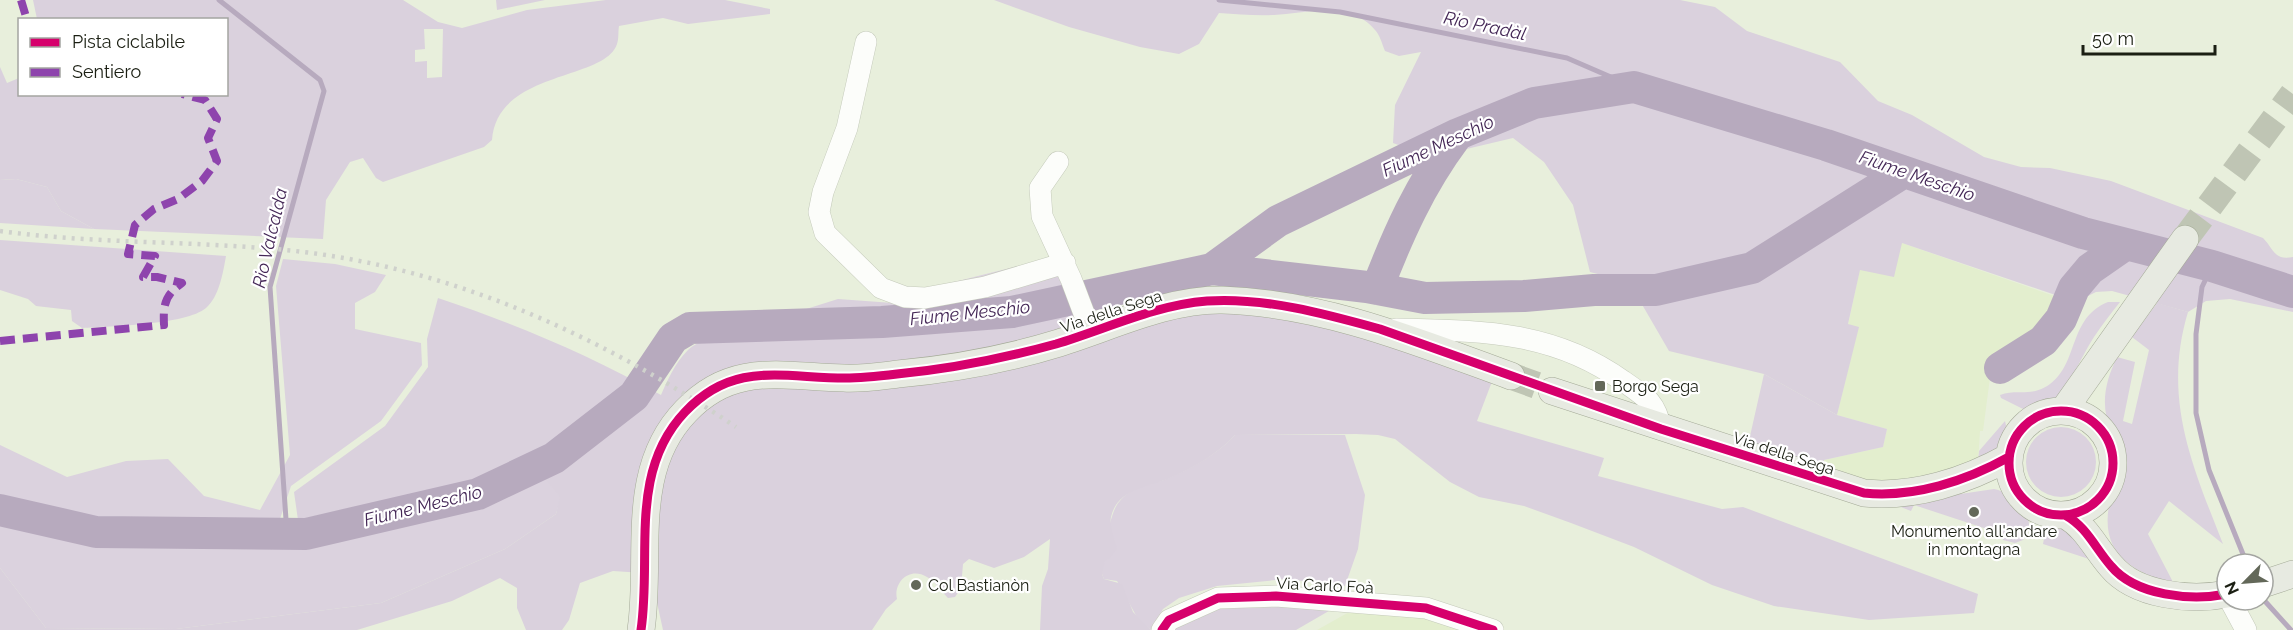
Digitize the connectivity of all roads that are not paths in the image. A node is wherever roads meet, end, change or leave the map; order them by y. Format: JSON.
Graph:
{"nodes":[{"id":1,"x":866,"y":42,"type":"dead end"},
{"id":2,"x":1058,"y":162,"type":"dead end"},
{"id":3,"x":2180,"y":245,"type":"tunnel mouth"},
{"id":4,"x":1068,"y":271,"type":"junction"},
{"id":5,"x":1087,"y":322,"type":"junction"},
{"id":6,"x":1380,"y":328,"type":"junction"},
{"id":7,"x":2108,"y":346,"type":"junction"},
{"id":8,"x":1511,"y":376,"type":"tunnel mouth"},
{"id":9,"x":1552,"y":391,"type":"tunnel mouth"},
{"id":10,"x":2063,"y":411,"type":"junction"},
{"id":11,"x":2092,"y":422,"type":"junction"},
{"id":12,"x":1661,"y":429,"type":"junction"},
{"id":13,"x":2009,"y":457,"type":"junction"},
{"id":14,"x":1965,"y":479,"type":"junction"},
{"id":15,"x":2015,"y":487,"type":"junction"},
{"id":16,"x":2102,"y":495,"type":"junction"},
{"id":17,"x":2066,"y":514,"type":"junction"},
{"id":18,"x":2104,"y":556,"type":"junction"},
{"id":19,"x":2215,"y":596,"type":"edge"},
{"id":20,"x":2236,"y":612,"type":"edge"},
{"id":21,"x":641,"y":630,"type":"edge"},
{"id":22,"x":1161,"y":630,"type":"edge"},
{"id":23,"x":1493,"y":630,"type":"edge"},
{"id":24,"x":2246,"y":630,"type":"edge"}],
"edges":[{"from":1,"to":4,"type":"street"},
{"from":2,"to":4,"type":"street"},
{"from":3,"to":7,"type":"main road"},
{"from":4,"to":5,"type":"street"},
{"from":5,"to":6,"type":"main road","name":"Via della Sega"},
{"from":5,"to":21,"type":"main road","name":"Via della Sega"},
{"from":6,"to":8,"type":"main road","name":"Via della Sega"},
{"from":6,"to":12,"type":"street","name":"Via della Sega"},
{"from":7,"to":10,"type":"main road"},
{"from":7,"to":11,"type":"main road"},
{"from":9,"to":12,"type":"main road","name":"Via della Sega"},
{"from":10,"to":11,"type":"main road"},
{"from":10,"to":13,"type":"main road"},
{"from":11,"to":16,"type":"main road"},
{"from":12,"to":14,"type":"main road","name":"Via della Sega"},
{"from":13,"to":14,"type":"main road","name":"Via della Sega"},
{"from":13,"to":15,"type":"main road"},
{"from":14,"to":15,"type":"main road","name":"Via della Sega"},
{"from":15,"to":17,"type":"main road"},
{"from":16,"to":17,"type":"main road"},
{"from":16,"to":18,"type":"main road"},
{"from":17,"to":18,"type":"main road"},
{"from":18,"to":19,"type":"main road"},
{"from":20,"to":24,"type":"street"},
{"from":22,"to":23,"type":"street","name":"Via Carlo Foà"}]}
